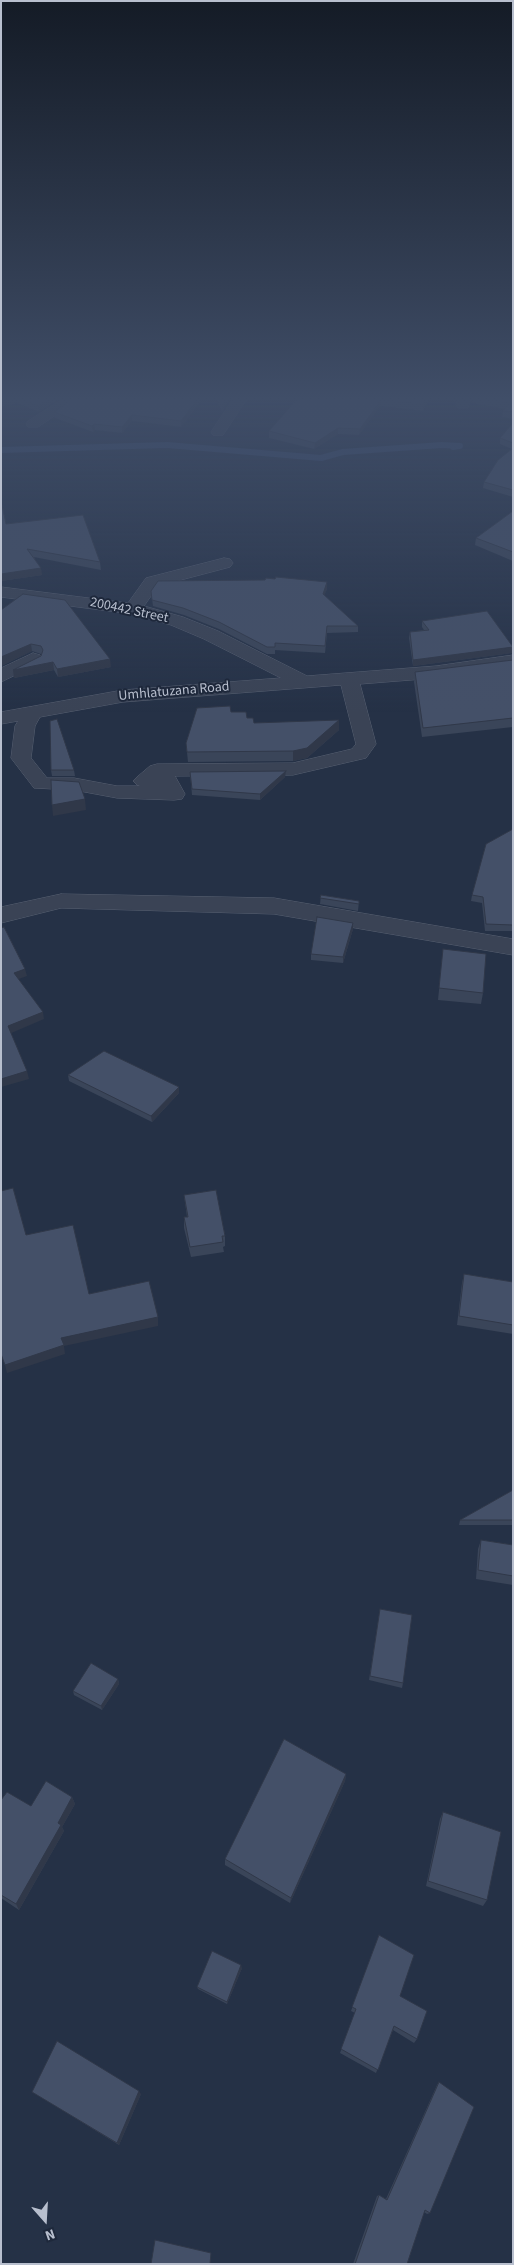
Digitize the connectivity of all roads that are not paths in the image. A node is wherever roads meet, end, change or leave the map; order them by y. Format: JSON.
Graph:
{"nodes":[{"id":1,"x":224,"y":563,"type":"dead end"},
{"id":2,"x":1,"y":592,"type":"edge"},
{"id":3,"x":133,"y":609,"type":"junction"},
{"id":4,"x":33,"y":659,"type":"edge"},
{"id":5,"x":513,"y":662,"type":"edge"},
{"id":6,"x":1,"y":676,"type":"edge"},
{"id":7,"x":349,"y":679,"type":"junction"},
{"id":8,"x":304,"y":682,"type":"junction"},
{"id":9,"x":34,"y":711,"type":"junction"},
{"id":10,"x":1,"y":718,"type":"edge"},
{"id":11,"x":1,"y":915,"type":"edge"},
{"id":12,"x":513,"y":947,"type":"edge"}],
"edges":[{"from":1,"to":3,"type":"street"},
{"from":2,"to":3,"type":"street","name":"200442 Street"},
{"from":3,"to":8,"type":"street","name":"200442 Street"},
{"from":4,"to":6,"type":"street"},
{"from":5,"to":7,"type":"street","name":"Umhlatuzana Road"},
{"from":7,"to":8,"type":"street","name":"Umhlatuzana Road"},
{"from":7,"to":9,"type":"street"},
{"from":8,"to":9,"type":"street","name":"Umhlatuzana Road"},
{"from":9,"to":10,"type":"street","name":"Umhlatuzana Road"},
{"from":11,"to":12,"type":"street"}]}
